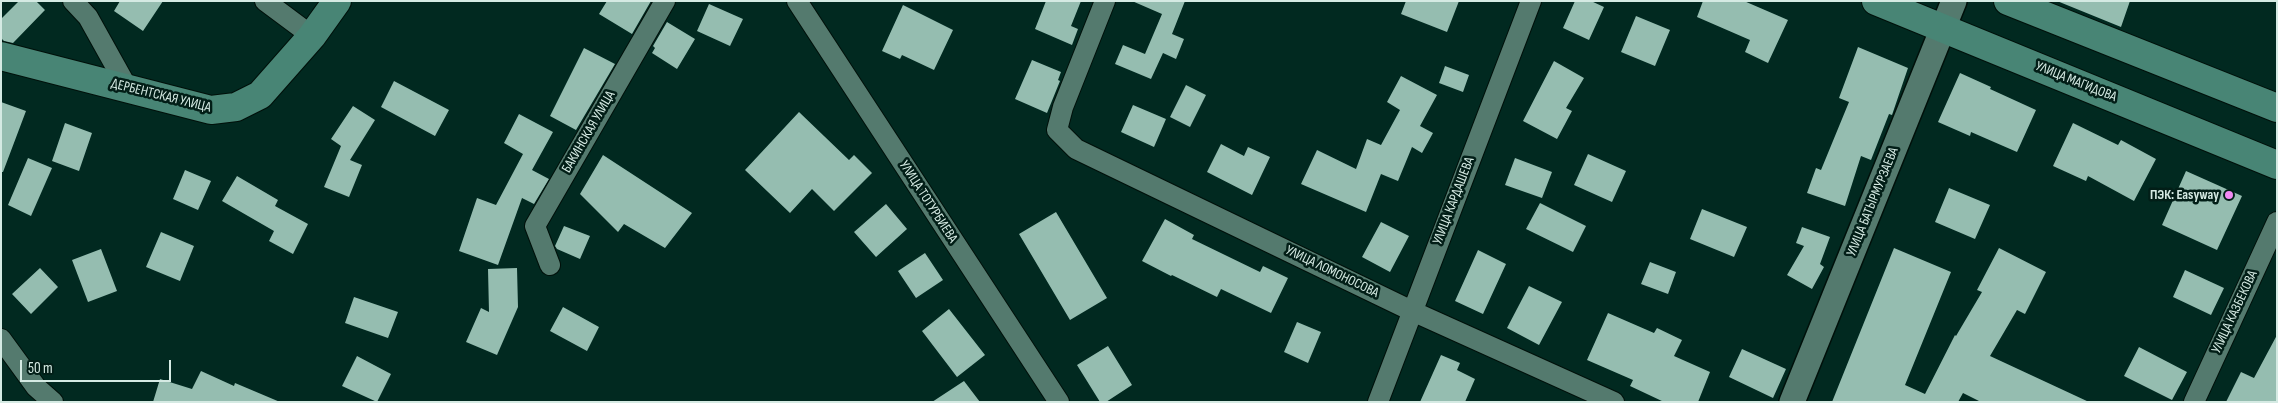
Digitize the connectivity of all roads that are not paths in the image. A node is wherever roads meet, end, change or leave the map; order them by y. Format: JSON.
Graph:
{"nodes":[{"id":1,"x":73,"y":1,"type":"edge"},
{"id":2,"x":265,"y":1,"type":"edge"},
{"id":3,"x":337,"y":1,"type":"edge"},
{"id":4,"x":665,"y":1,"type":"edge"},
{"id":5,"x":797,"y":1,"type":"edge"},
{"id":6,"x":1106,"y":1,"type":"edge"},
{"id":7,"x":1531,"y":1,"type":"edge"},
{"id":8,"x":1876,"y":1,"type":"edge"},
{"id":9,"x":1954,"y":1,"type":"edge"},
{"id":10,"x":2008,"y":1,"type":"edge"},
{"id":11,"x":1944,"y":27,"type":"junction"},
{"id":12,"x":312,"y":36,"type":"junction"},
{"id":13,"x":1,"y":56,"type":"edge"},
{"id":14,"x":127,"y":87,"type":"junction"},
{"id":15,"x":2277,"y":108,"type":"edge"},
{"id":16,"x":2277,"y":165,"type":"edge"},
{"id":17,"x":2277,"y":222,"type":"edge"},
{"id":18,"x":550,"y":265,"type":"dead end"},
{"id":19,"x":1412,"y":310,"type":"junction"},
{"id":20,"x":1,"y":339,"type":"edge"},
{"id":21,"x":53,"y":402,"type":"edge"},
{"id":22,"x":1059,"y":402,"type":"edge"},
{"id":23,"x":1378,"y":402,"type":"edge"},
{"id":24,"x":1614,"y":402,"type":"edge"},
{"id":25,"x":1792,"y":402,"type":"edge"},
{"id":26,"x":2194,"y":402,"type":"edge"}],
"edges":[{"from":1,"to":14,"type":"street"},
{"from":2,"to":12,"type":"street"},
{"from":3,"to":12,"type":"main road","name":"ДЕРБЕНТСКАЯ УЛИЦА"},
{"from":4,"to":18,"type":"street","name":"БАКИНСКАЯ УЛИЦА"},
{"from":5,"to":22,"type":"street","name":"УЛИЦА ТОТУРБИЕВА"},
{"from":6,"to":19,"type":"street","name":"УЛИЦА ЛОМОНОСОВА"},
{"from":7,"to":19,"type":"street","name":"УЛИЦА КАРДАШЕВА"},
{"from":8,"to":11,"type":"main road","name":"УЛИЦА МАГИДОВА"},
{"from":9,"to":11,"type":"street","name":"УЛИЦА БАТЫРМУРЗАЕВА"},
{"from":10,"to":15,"type":"main road"},
{"from":11,"to":16,"type":"main road","name":"УЛИЦА МАГИДОВА"},
{"from":11,"to":25,"type":"street","name":"УЛИЦА БАТЫРМУРЗАЕВА"},
{"from":12,"to":14,"type":"main road","name":"ДЕРБЕНТСКАЯ УЛИЦА"},
{"from":13,"to":14,"type":"main road","name":"ДЕРБЕНТСКАЯ УЛИЦА"},
{"from":17,"to":26,"type":"street","name":"УЛИЦА КАЗБЕКОВА"},
{"from":19,"to":23,"type":"street","name":"УЛИЦА КАРДАШЕВА"},
{"from":19,"to":24,"type":"street","name":"УЛИЦА ЛОМОНОСОВА"},
{"from":20,"to":21,"type":"street"}]}
